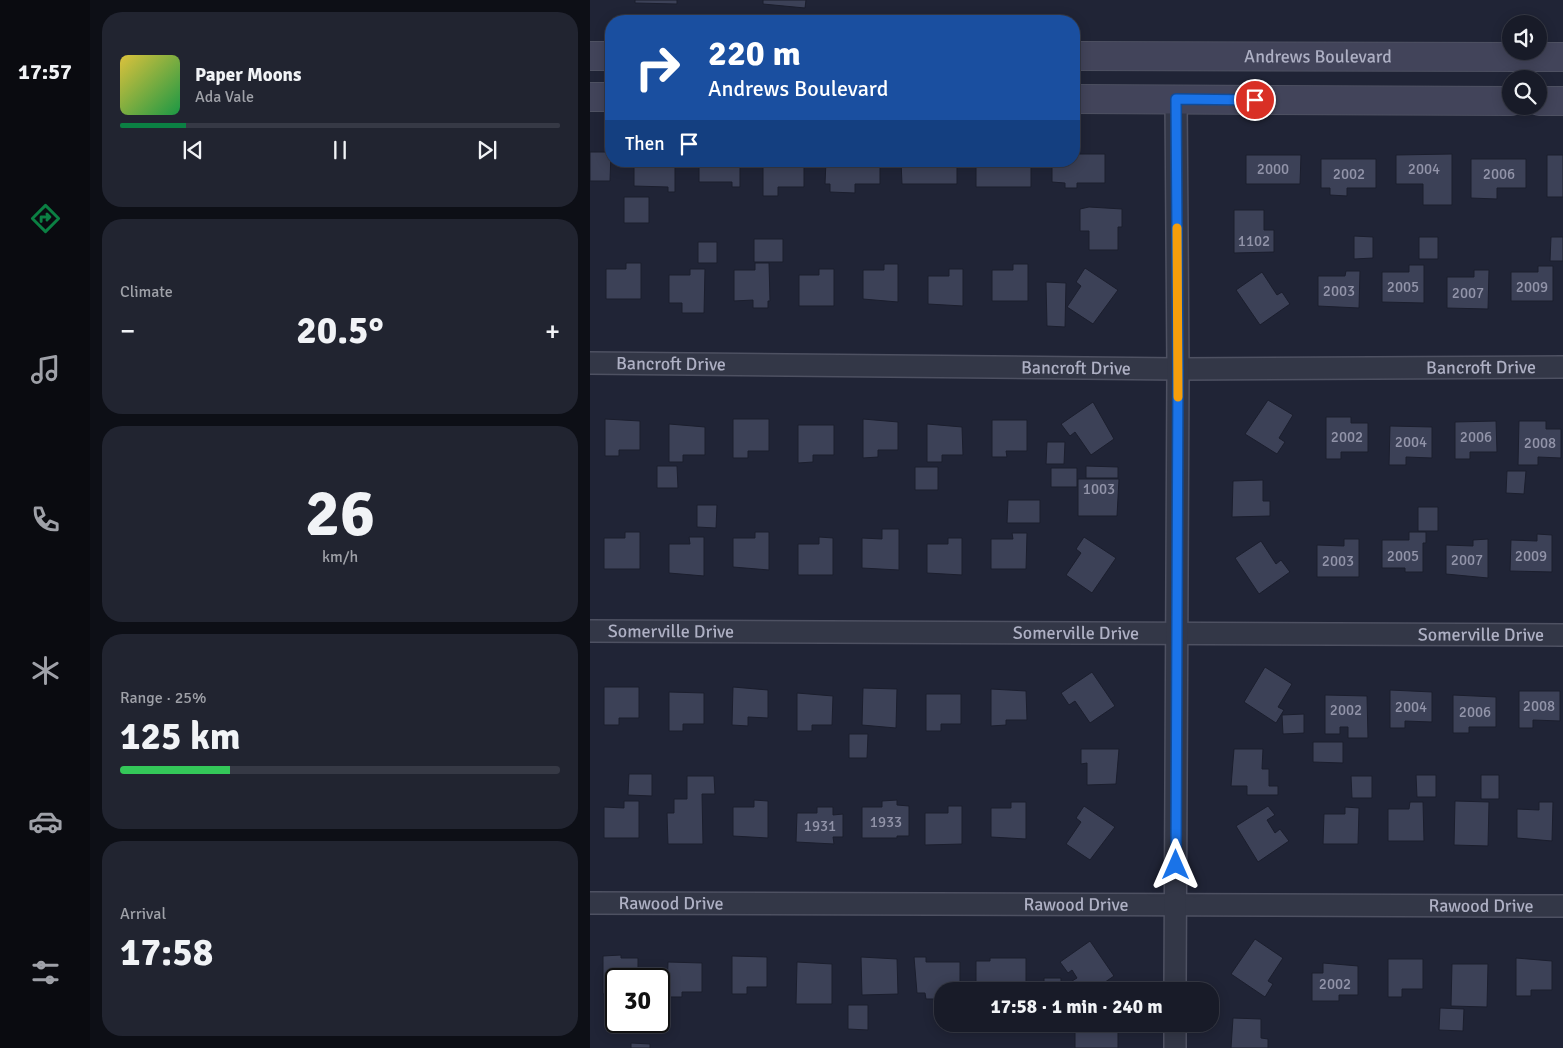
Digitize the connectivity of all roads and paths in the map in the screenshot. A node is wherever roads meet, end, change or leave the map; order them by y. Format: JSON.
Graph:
{"nodes":[{"id":1,"x":590,"y":56,"type":"edge"},
{"id":2,"x":605,"y":56,"type":"edge"},
{"id":3,"x":1080,"y":56,"type":"edge"},
{"id":4,"x":1563,"y":57,"type":"edge"},
{"id":5,"x":590,"y":97,"type":"edge"},
{"id":6,"x":605,"y":97,"type":"edge"},
{"id":7,"x":1080,"y":99,"type":"edge"},
{"id":8,"x":1176,"y":99,"type":"junction"},
{"id":9,"x":1502,"y":101,"type":"edge"},
{"id":10,"x":1547,"y":101,"type":"edge"},
{"id":11,"x":1563,"y":101,"type":"edge"},
{"id":12,"x":590,"y":363,"type":"edge"},
{"id":13,"x":1563,"y":367,"type":"edge"},
{"id":14,"x":1178,"y":369,"type":"junction"},
{"id":15,"x":590,"y":631,"type":"edge"},
{"id":16,"x":1177,"y":634,"type":"junction"},
{"id":17,"x":1563,"y":635,"type":"edge"},
{"id":18,"x":590,"y":902,"type":"edge"},
{"id":19,"x":1176,"y":904,"type":"junction"},
{"id":20,"x":1563,"y":906,"type":"edge"},
{"id":21,"x":1175,"y":982,"type":"edge"},
{"id":22,"x":1175,"y":1032,"type":"edge"},
{"id":23,"x":1175,"y":1048,"type":"edge"}],
"edges":[{"from":1,"to":2,"type":"street"},
{"from":3,"to":4,"type":"street","name":"Andrews Boulevard"},
{"from":5,"to":6,"type":"street"},
{"from":7,"to":8,"type":"street"},
{"from":8,"to":9,"type":"street"},
{"from":8,"to":14,"type":"street"},
{"from":10,"to":11,"type":"street"},
{"from":12,"to":14,"type":"street","name":"Bancroft Drive"},
{"from":13,"to":14,"type":"street","name":"Bancroft Drive"},
{"from":14,"to":16,"type":"street"},
{"from":15,"to":16,"type":"street","name":"Somerville Drive"},
{"from":16,"to":17,"type":"street","name":"Somerville Drive"},
{"from":16,"to":19,"type":"street"},
{"from":18,"to":19,"type":"street","name":"Rawood Drive"},
{"from":19,"to":20,"type":"street","name":"Rawood Drive"},
{"from":19,"to":21,"type":"street"},
{"from":22,"to":23,"type":"street"}]}
